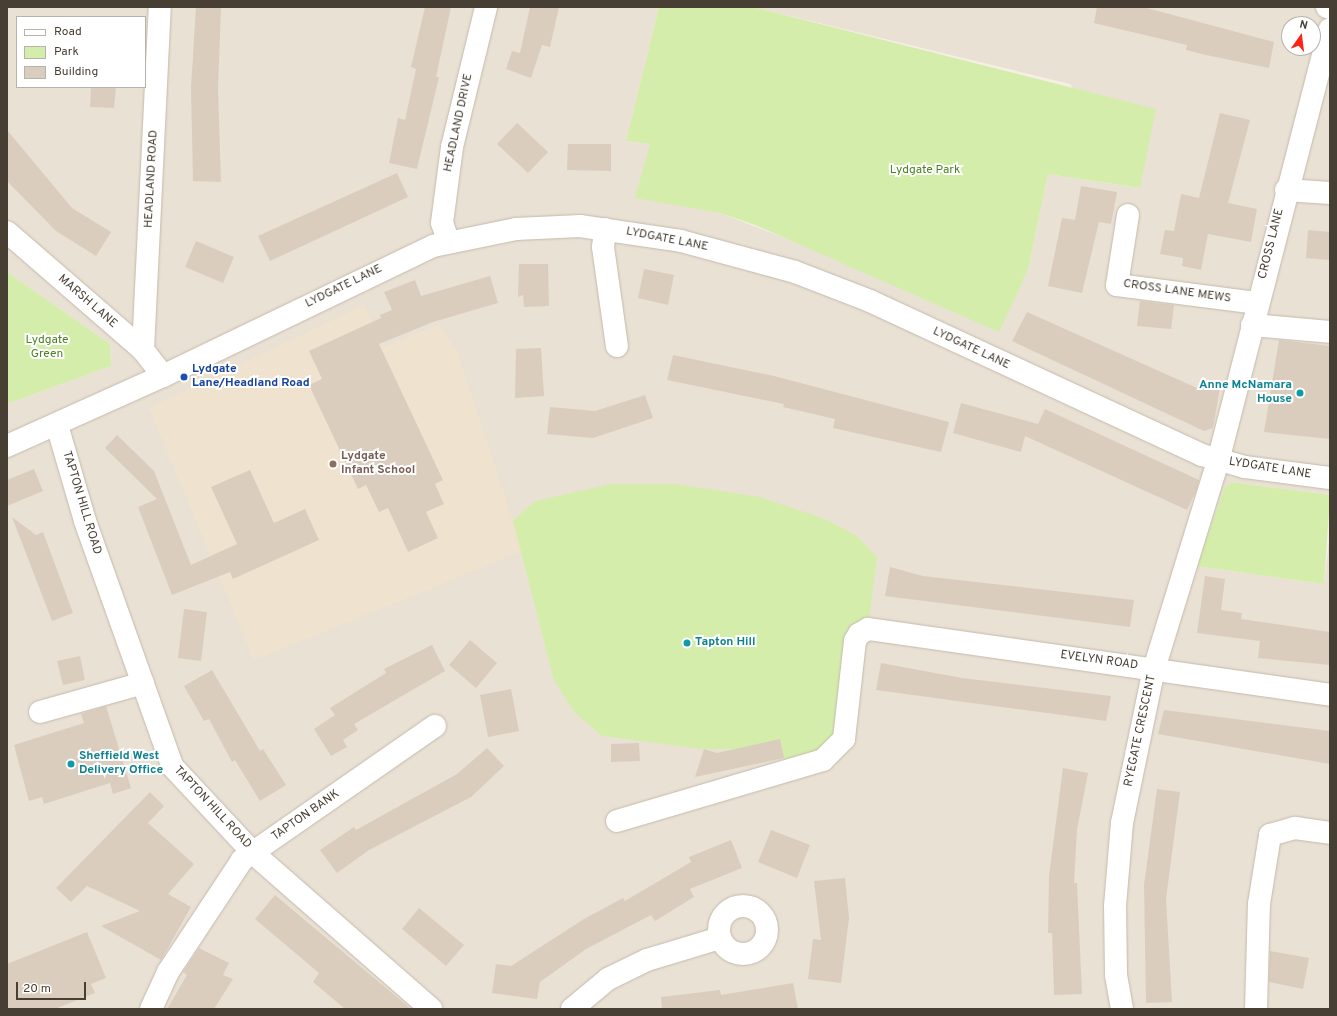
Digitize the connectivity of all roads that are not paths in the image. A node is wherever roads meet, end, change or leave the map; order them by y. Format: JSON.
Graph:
{"nodes":[{"id":1,"x":160,"y":7,"type":"edge"},
{"id":2,"x":486,"y":7,"type":"edge"},
{"id":3,"x":1327,"y":7,"type":"edge"},
{"id":4,"x":1330,"y":8,"type":"edge"},
{"id":5,"x":1330,"y":29,"type":"edge"},
{"id":6,"x":1286,"y":190,"type":"junction"},
{"id":7,"x":1330,"y":193,"type":"edge"},
{"id":8,"x":1128,"y":215,"type":"dead end"},
{"id":9,"x":605,"y":229,"type":"junction"},
{"id":10,"x":7,"y":232,"type":"edge"},
{"id":11,"x":448,"y":240,"type":"junction"},
{"id":12,"x":1258,"y":303,"type":"junction"},
{"id":13,"x":1252,"y":325,"type":"junction"},
{"id":14,"x":1330,"y":332,"type":"edge"},
{"id":15,"x":617,"y":346,"type":"dead end"},
{"id":16,"x":143,"y":350,"type":"junction"},
{"id":17,"x":163,"y":376,"type":"junction"},
{"id":18,"x":57,"y":425,"type":"junction"},
{"id":19,"x":7,"y":446,"type":"edge"},
{"id":20,"x":1218,"y":461,"type":"junction"},
{"id":21,"x":1330,"y":478,"type":"edge"},
{"id":22,"x":1154,"y":669,"type":"junction"},
{"id":23,"x":143,"y":682,"type":"junction"},
{"id":24,"x":1330,"y":695,"type":"edge"},
{"id":25,"x":40,"y":712,"type":"dead end"},
{"id":26,"x":435,"y":726,"type":"dead end"},
{"id":27,"x":617,"y":820,"type":"dead end"},
{"id":28,"x":1330,"y":833,"type":"edge"},
{"id":29,"x":253,"y":853,"type":"junction"},
{"id":30,"x":720,"y":938,"type":"dead end"},
{"id":31,"x":151,"y":1009,"type":"edge"},
{"id":32,"x":431,"y":1009,"type":"edge"},
{"id":33,"x":572,"y":1009,"type":"edge"},
{"id":34,"x":1122,"y":1009,"type":"edge"},
{"id":35,"x":1256,"y":1009,"type":"edge"}],
"edges":[{"from":1,"to":16,"type":"street","name":"HEADLAND ROAD"},
{"from":2,"to":11,"type":"street","name":"HEADLAND DRIVE"},
{"from":3,"to":4,"type":"street"},
{"from":5,"to":6,"type":"street","name":"CROSS LANE"},
{"from":6,"to":7,"type":"street"},
{"from":6,"to":12,"type":"street","name":"CROSS LANE"},
{"from":8,"to":12,"type":"street","name":"CROSS LANE MEWS"},
{"from":9,"to":11,"type":"street","name":"LYDGATE LANE"},
{"from":9,"to":15,"type":"street"},
{"from":9,"to":20,"type":"street","name":"LYDGATE LANE"},
{"from":10,"to":16,"type":"street","name":"MARSH LANE"},
{"from":11,"to":17,"type":"street","name":"LYDGATE LANE"},
{"from":12,"to":13,"type":"street","name":"CROSS LANE"},
{"from":13,"to":14,"type":"street"},
{"from":13,"to":20,"type":"street","name":"CROSS LANE"},
{"from":16,"to":17,"type":"street","name":"MARSH LANE"},
{"from":17,"to":18,"type":"street","name":"LYDGATE LANE"},
{"from":18,"to":19,"type":"street","name":"LYDGATE LANE"},
{"from":18,"to":23,"type":"street","name":"TAPTON HILL ROAD"},
{"from":20,"to":21,"type":"street","name":"LYDGATE LANE"},
{"from":20,"to":22,"type":"street","name":"RYEGATE CRESCENT"},
{"from":22,"to":24,"type":"street","name":"EVELYN ROAD"},
{"from":22,"to":27,"type":"street","name":"EVELYN ROAD"},
{"from":22,"to":34,"type":"street","name":"RYEGATE CRESCENT"},
{"from":23,"to":25,"type":"street"},
{"from":23,"to":29,"type":"street","name":"TAPTON HILL ROAD"},
{"from":26,"to":29,"type":"street","name":"TAPTON BANK"},
{"from":28,"to":35,"type":"street"},
{"from":29,"to":31,"type":"street","name":"TAPTON BANK"},
{"from":29,"to":32,"type":"street","name":"TAPTON HILL ROAD"},
{"from":30,"to":33,"type":"street"}]}
